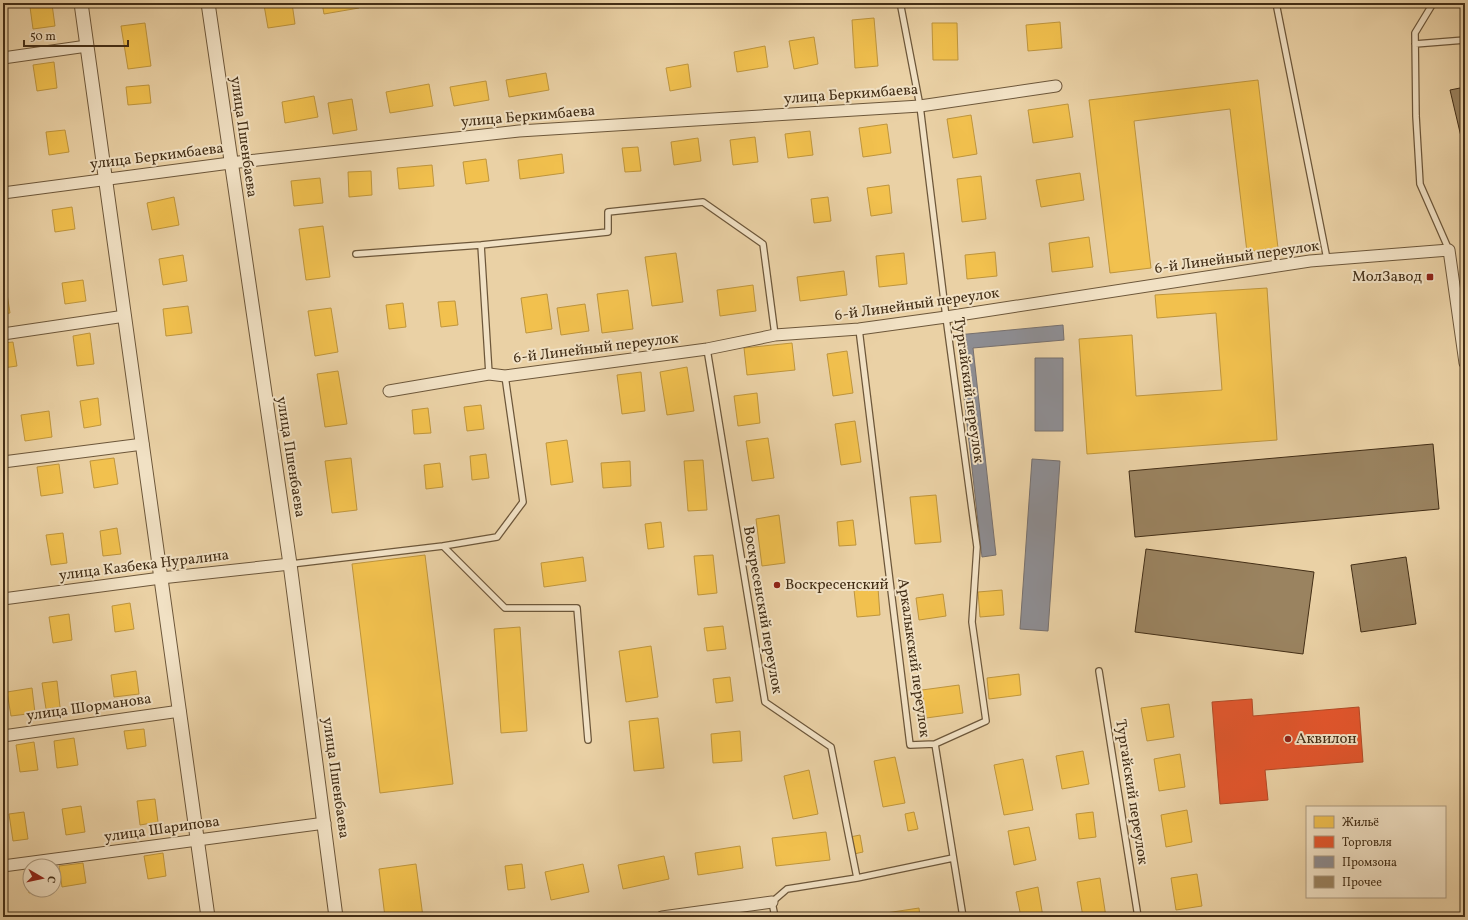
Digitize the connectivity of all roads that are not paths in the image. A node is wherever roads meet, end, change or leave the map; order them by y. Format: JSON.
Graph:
{"nodes":[{"id":1,"x":82,"y":3,"type":"edge"},
{"id":2,"x":208,"y":3,"type":"edge"},
{"id":3,"x":1276,"y":3,"type":"edge"},
{"id":4,"x":1435,"y":3,"type":"edge"},
{"id":5,"x":901,"y":7,"type":"dead end"},
{"id":6,"x":1465,"y":40,"type":"edge"},
{"id":7,"x":1415,"y":44,"type":"junction"},
{"id":8,"x":87,"y":46,"type":"junction"},
{"id":9,"x":3,"y":58,"type":"edge"},
{"id":10,"x":1056,"y":86,"type":"dead end"},
{"id":11,"x":920,"y":106,"type":"junction"},
{"id":12,"x":230,"y":163,"type":"junction"},
{"id":13,"x":106,"y":178,"type":"junction"},
{"id":14,"x":3,"y":193,"type":"edge"},
{"id":15,"x":481,"y":245,"type":"junction"},
{"id":16,"x":1450,"y":250,"type":"junction"},
{"id":17,"x":356,"y":254,"type":"dead end"},
{"id":18,"x":1327,"y":259,"type":"junction"},
{"id":19,"x":125,"y":316,"type":"junction"},
{"id":20,"x":946,"y":317,"type":"junction"},
{"id":21,"x":859,"y":329,"type":"junction"},
{"id":22,"x":3,"y":334,"type":"edge"},
{"id":23,"x":776,"y":335,"type":"junction"},
{"id":24,"x":707,"y":349,"type":"junction"},
{"id":25,"x":1465,"y":363,"type":"edge"},
{"id":26,"x":489,"y":374,"type":"junction"},
{"id":27,"x":505,"y":376,"type":"junction"},
{"id":28,"x":389,"y":391,"type":"dead end"},
{"id":29,"x":143,"y":444,"type":"junction"},
{"id":30,"x":3,"y":462,"type":"edge"},
{"id":31,"x":443,"y":546,"type":"junction"},
{"id":32,"x":290,"y":564,"type":"junction"},
{"id":33,"x":161,"y":578,"type":"junction"},
{"id":34,"x":3,"y":599,"type":"edge"},
{"id":35,"x":1099,"y":671,"type":"dead end"},
{"id":36,"x":180,"y":711,"type":"junction"},
{"id":37,"x":3,"y":736,"type":"edge"},
{"id":38,"x":588,"y":740,"type":"dead end"},
{"id":39,"x":935,"y":744,"type":"junction"},
{"id":40,"x":325,"y":824,"type":"junction"},
{"id":41,"x":198,"y":840,"type":"junction"},
{"id":42,"x":953,"y":858,"type":"junction"},
{"id":43,"x":3,"y":866,"type":"edge"},
{"id":44,"x":857,"y":878,"type":"junction"},
{"id":45,"x":772,"y":902,"type":"junction"},
{"id":46,"x":208,"y":917,"type":"edge"},
{"id":47,"x":336,"y":917,"type":"edge"},
{"id":48,"x":662,"y":917,"type":"edge"},
{"id":49,"x":775,"y":917,"type":"edge"},
{"id":50,"x":963,"y":917,"type":"edge"},
{"id":51,"x":1138,"y":917,"type":"edge"}],
"edges":[{"from":1,"to":8,"type":"street"},
{"from":2,"to":12,"type":"street","name":"улица Пшенбаева"},
{"from":3,"to":18,"type":"lane"},
{"from":4,"to":7,"type":"lane"},
{"from":5,"to":11,"type":"lane","name":"Тургайский переулок"},
{"from":6,"to":7,"type":"lane"},
{"from":7,"to":16,"type":"lane"},
{"from":8,"to":9,"type":"street"},
{"from":8,"to":13,"type":"street"},
{"from":10,"to":11,"type":"street","name":"улица Беркимбаева"},
{"from":11,"to":12,"type":"street","name":"улица Беркимбаева"},
{"from":11,"to":20,"type":"lane","name":"Тургайский переулок"},
{"from":12,"to":13,"type":"street","name":"улица Беркимбаева"},
{"from":12,"to":32,"type":"street","name":"улица Пшенбаева"},
{"from":13,"to":14,"type":"street","name":"улица Беркимбаева"},
{"from":13,"to":19,"type":"street"},
{"from":15,"to":17,"type":"lane"},
{"from":15,"to":23,"type":"lane"},
{"from":15,"to":26,"type":"lane"},
{"from":16,"to":18,"type":"street","name":"6-й Линейный переулок"},
{"from":16,"to":25,"type":"street"},
{"from":18,"to":20,"type":"street","name":"6-й Линейный переулок"},
{"from":19,"to":22,"type":"street"},
{"from":19,"to":29,"type":"street"},
{"from":20,"to":21,"type":"street","name":"6-й Линейный переулок"},
{"from":20,"to":39,"type":"lane","name":"Тургайский переулок"},
{"from":21,"to":23,"type":"street","name":"6-й Линейный переулок"},
{"from":21,"to":39,"type":"lane","name":"Аркалыкский переулок"},
{"from":23,"to":24,"type":"street","name":"6-й Линейный переулок"},
{"from":24,"to":27,"type":"street","name":"6-й Линейный переулок"},
{"from":24,"to":44,"type":"lane","name":"Воскресенский переулок"},
{"from":26,"to":27,"type":"street","name":"6-й Линейный переулок"},
{"from":26,"to":28,"type":"street","name":"6-й Линейный переулок"},
{"from":27,"to":31,"type":"lane"},
{"from":29,"to":30,"type":"street"},
{"from":29,"to":33,"type":"street"},
{"from":31,"to":32,"type":"lane"},
{"from":31,"to":38,"type":"lane"},
{"from":32,"to":33,"type":"street","name":"улица Казбека Нуралина"},
{"from":32,"to":40,"type":"street","name":"улица Пшенбаева"},
{"from":33,"to":34,"type":"street","name":"улица Казбека Нуралина"},
{"from":33,"to":36,"type":"street"},
{"from":35,"to":51,"type":"lane","name":"Тургайский переулок"},
{"from":36,"to":37,"type":"street","name":"улица Шорманова"},
{"from":36,"to":41,"type":"street"},
{"from":39,"to":42,"type":"lane","name":"Аркалыкский переулок"},
{"from":40,"to":41,"type":"street","name":"улица Шарипова"},
{"from":40,"to":47,"type":"street","name":"улица Пшенбаева"},
{"from":41,"to":43,"type":"street","name":"улица Шарипова"},
{"from":41,"to":46,"type":"street"},
{"from":42,"to":44,"type":"lane"},
{"from":42,"to":50,"type":"lane","name":"Аркалыкский переулок"},
{"from":44,"to":45,"type":"lane"},
{"from":45,"to":48,"type":"street"},
{"from":45,"to":49,"type":"lane"}]}
